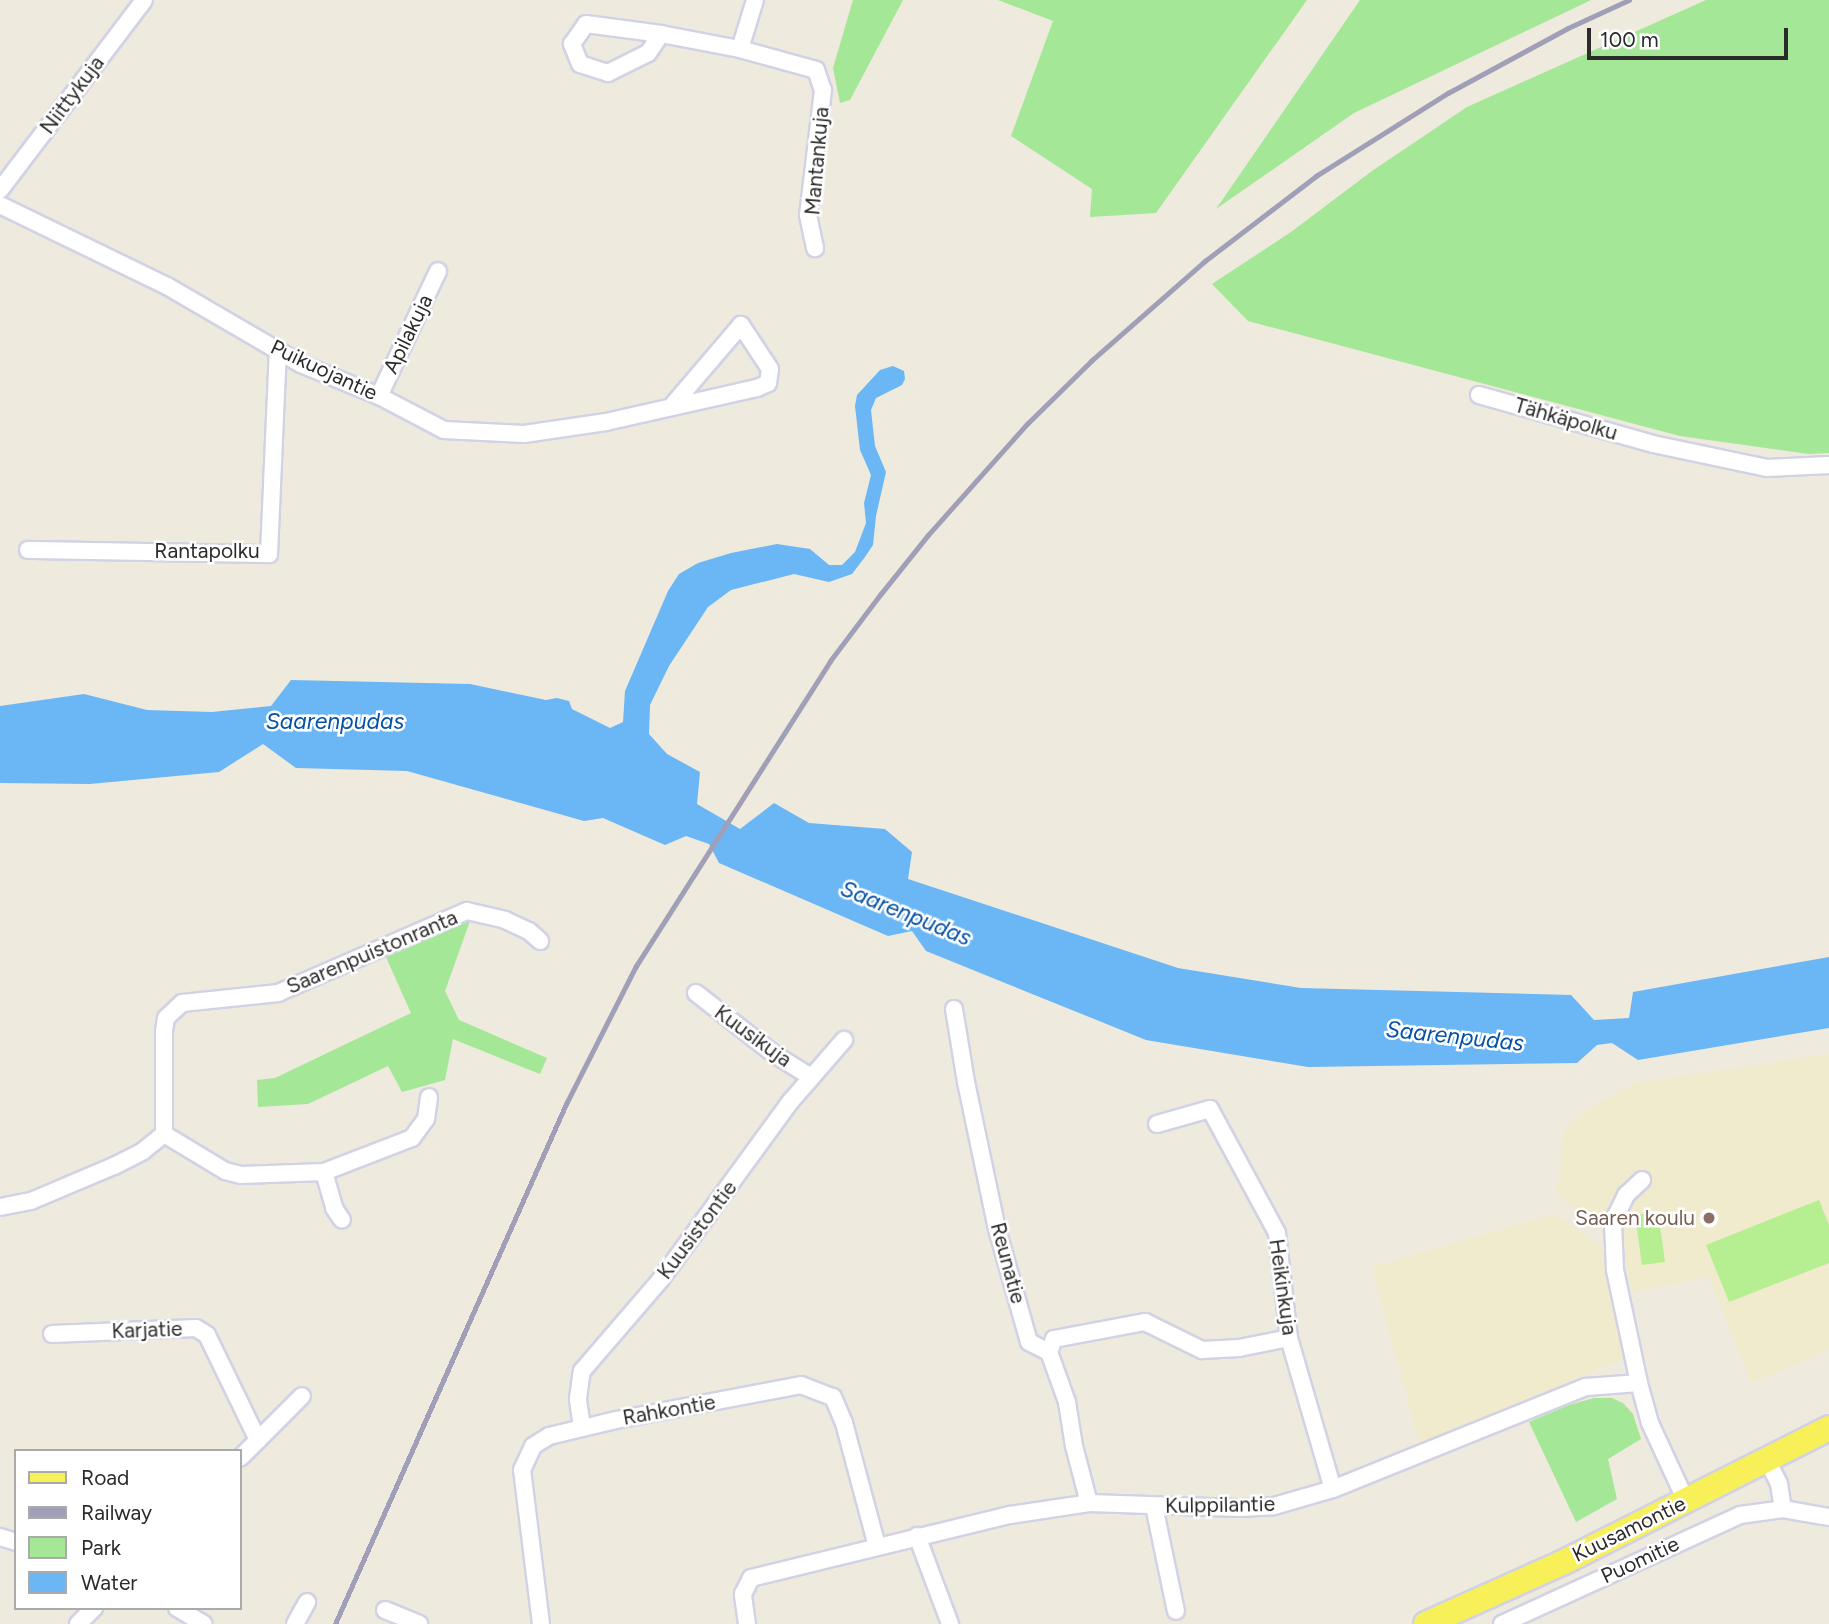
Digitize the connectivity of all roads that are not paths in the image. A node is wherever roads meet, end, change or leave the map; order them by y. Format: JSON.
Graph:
{"nodes":[{"id":1,"x":144,"y":0,"type":"edge"},
{"id":2,"x":755,"y":0,"type":"edge"},
{"id":3,"x":661,"y":34,"type":"junction"},
{"id":4,"x":740,"y":49,"type":"junction"},
{"id":5,"x":0,"y":190,"type":"edge"},
{"id":6,"x":0,"y":205,"type":"edge"},
{"id":7,"x":815,"y":248,"type":"dead end"},
{"id":8,"x":438,"y":271,"type":"dead end"},
{"id":9,"x":278,"y":351,"type":"junction"},
{"id":10,"x":1479,"y":395,"type":"dead end"},
{"id":11,"x":379,"y":396,"type":"junction"},
{"id":12,"x":671,"y":407,"type":"junction"},
{"id":13,"x":1829,"y":465,"type":"edge"},
{"id":14,"x":28,"y":550,"type":"dead end"},
{"id":15,"x":540,"y":941,"type":"dead end"},
{"id":16,"x":696,"y":993,"type":"dead end"},
{"id":17,"x":954,"y":1009,"type":"dead end"},
{"id":18,"x":844,"y":1040,"type":"dead end"},
{"id":19,"x":811,"y":1077,"type":"junction"},
{"id":20,"x":429,"y":1097,"type":"dead end"},
{"id":21,"x":1157,"y":1124,"type":"dead end"},
{"id":22,"x":164,"y":1134,"type":"junction"},
{"id":23,"x":324,"y":1172,"type":"junction"},
{"id":24,"x":1642,"y":1180,"type":"dead end"},
{"id":25,"x":0,"y":1207,"type":"edge"},
{"id":26,"x":342,"y":1220,"type":"dead end"},
{"id":27,"x":52,"y":1334,"type":"dead end"},
{"id":28,"x":1289,"y":1338,"type":"junction"},
{"id":29,"x":1049,"y":1352,"type":"junction"},
{"id":30,"x":1639,"y":1383,"type":"junction"},
{"id":31,"x":302,"y":1396,"type":"dead end"},
{"id":32,"x":582,"y":1428,"type":"junction"},
{"id":33,"x":1829,"y":1428,"type":"edge"},
{"id":34,"x":258,"y":1440,"type":"junction"},
{"id":35,"x":242,"y":1456,"type":"edge"},
{"id":36,"x":1767,"y":1460,"type":"junction"},
{"id":37,"x":1333,"y":1489,"type":"junction"},
{"id":38,"x":1686,"y":1501,"type":"junction"},
{"id":39,"x":1089,"y":1503,"type":"junction"},
{"id":40,"x":1154,"y":1506,"type":"junction"},
{"id":41,"x":1783,"y":1509,"type":"junction"},
{"id":42,"x":1829,"y":1517,"type":"edge"},
{"id":43,"x":917,"y":1536,"type":"junction"},
{"id":44,"x":877,"y":1546,"type":"junction"},
{"id":45,"x":307,"y":1602,"type":"dead end"},
{"id":46,"x":92,"y":1610,"type":"edge"},
{"id":47,"x":180,"y":1610,"type":"edge"},
{"id":48,"x":385,"y":1610,"type":"dead end"},
{"id":49,"x":1175,"y":1611,"type":"dead end"},
{"id":50,"x":78,"y":1624,"type":"edge"},
{"id":51,"x":204,"y":1624,"type":"edge"},
{"id":52,"x":295,"y":1624,"type":"edge"},
{"id":53,"x":419,"y":1624,"type":"edge"},
{"id":54,"x":541,"y":1624,"type":"edge"},
{"id":55,"x":747,"y":1624,"type":"edge"},
{"id":56,"x":950,"y":1624,"type":"edge"},
{"id":57,"x":1426,"y":1624,"type":"edge"},
{"id":58,"x":1502,"y":1624,"type":"edge"}],
"edges":[{"from":1,"to":5,"type":"street","name":"Niittykuja"},
{"from":2,"to":4,"type":"street"},
{"from":3,"to":3,"type":"street","name":"Mantankuja"},
{"from":3,"to":4,"type":"street","name":"Mantankuja"},
{"from":4,"to":7,"type":"street","name":"Mantankuja"},
{"from":6,"to":9,"type":"street","name":"Puikuojantie"},
{"from":8,"to":11,"type":"street","name":"Apilakuja"},
{"from":9,"to":11,"type":"street","name":"Puikuojantie"},
{"from":9,"to":14,"type":"street","name":"Rantapolku"},
{"from":10,"to":13,"type":"street","name":"Tähkäpolku"},
{"from":11,"to":12,"type":"street","name":"Puikuojantie"},
{"from":12,"to":12,"type":"street","name":"Puikuojantie"},
{"from":15,"to":22,"type":"street","name":"Saarenpuistonranta"},
{"from":16,"to":19,"type":"street","name":"Kuusikuja"},
{"from":17,"to":29,"type":"street","name":"Reunatie"},
{"from":18,"to":19,"type":"street","name":"Kuusistontie"},
{"from":19,"to":32,"type":"street","name":"Kuusistontie"},
{"from":20,"to":23,"type":"street"},
{"from":21,"to":28,"type":"street","name":"Heikinkuja"},
{"from":22,"to":23,"type":"street"},
{"from":22,"to":25,"type":"street"},
{"from":23,"to":26,"type":"street"},
{"from":24,"to":30,"type":"street"},
{"from":27,"to":34,"type":"street","name":"Karjatie"},
{"from":28,"to":29,"type":"street"},
{"from":28,"to":37,"type":"street","name":"Heikinkuja"},
{"from":29,"to":39,"type":"street","name":"Reunatie"},
{"from":30,"to":37,"type":"street","name":"Kulppilantie"},
{"from":30,"to":38,"type":"street"},
{"from":31,"to":34,"type":"street"},
{"from":32,"to":44,"type":"street","name":"Rahkontie"},
{"from":32,"to":54,"type":"street","name":"Rahkontie"},
{"from":33,"to":36,"type":"main road","name":"Kuusamontie"},
{"from":34,"to":35,"type":"street"},
{"from":36,"to":38,"type":"main road","name":"Kuusamontie"},
{"from":36,"to":41,"type":"street"},
{"from":37,"to":40,"type":"street","name":"Kulppilantie"},
{"from":38,"to":57,"type":"main road","name":"Kuusamontie"},
{"from":39,"to":40,"type":"street","name":"Kulppilantie"},
{"from":39,"to":43,"type":"street","name":"Kulppilantie"},
{"from":40,"to":49,"type":"street"},
{"from":41,"to":42,"type":"street","name":"Puomitie"},
{"from":41,"to":58,"type":"street","name":"Puomitie"},
{"from":43,"to":44,"type":"street","name":"Kulppilantie"},
{"from":43,"to":56,"type":"street"},
{"from":44,"to":55,"type":"street","name":"Kulppilantie"},
{"from":45,"to":52,"type":"street"},
{"from":46,"to":50,"type":"street"},
{"from":47,"to":51,"type":"street"},
{"from":48,"to":53,"type":"street"}]}
